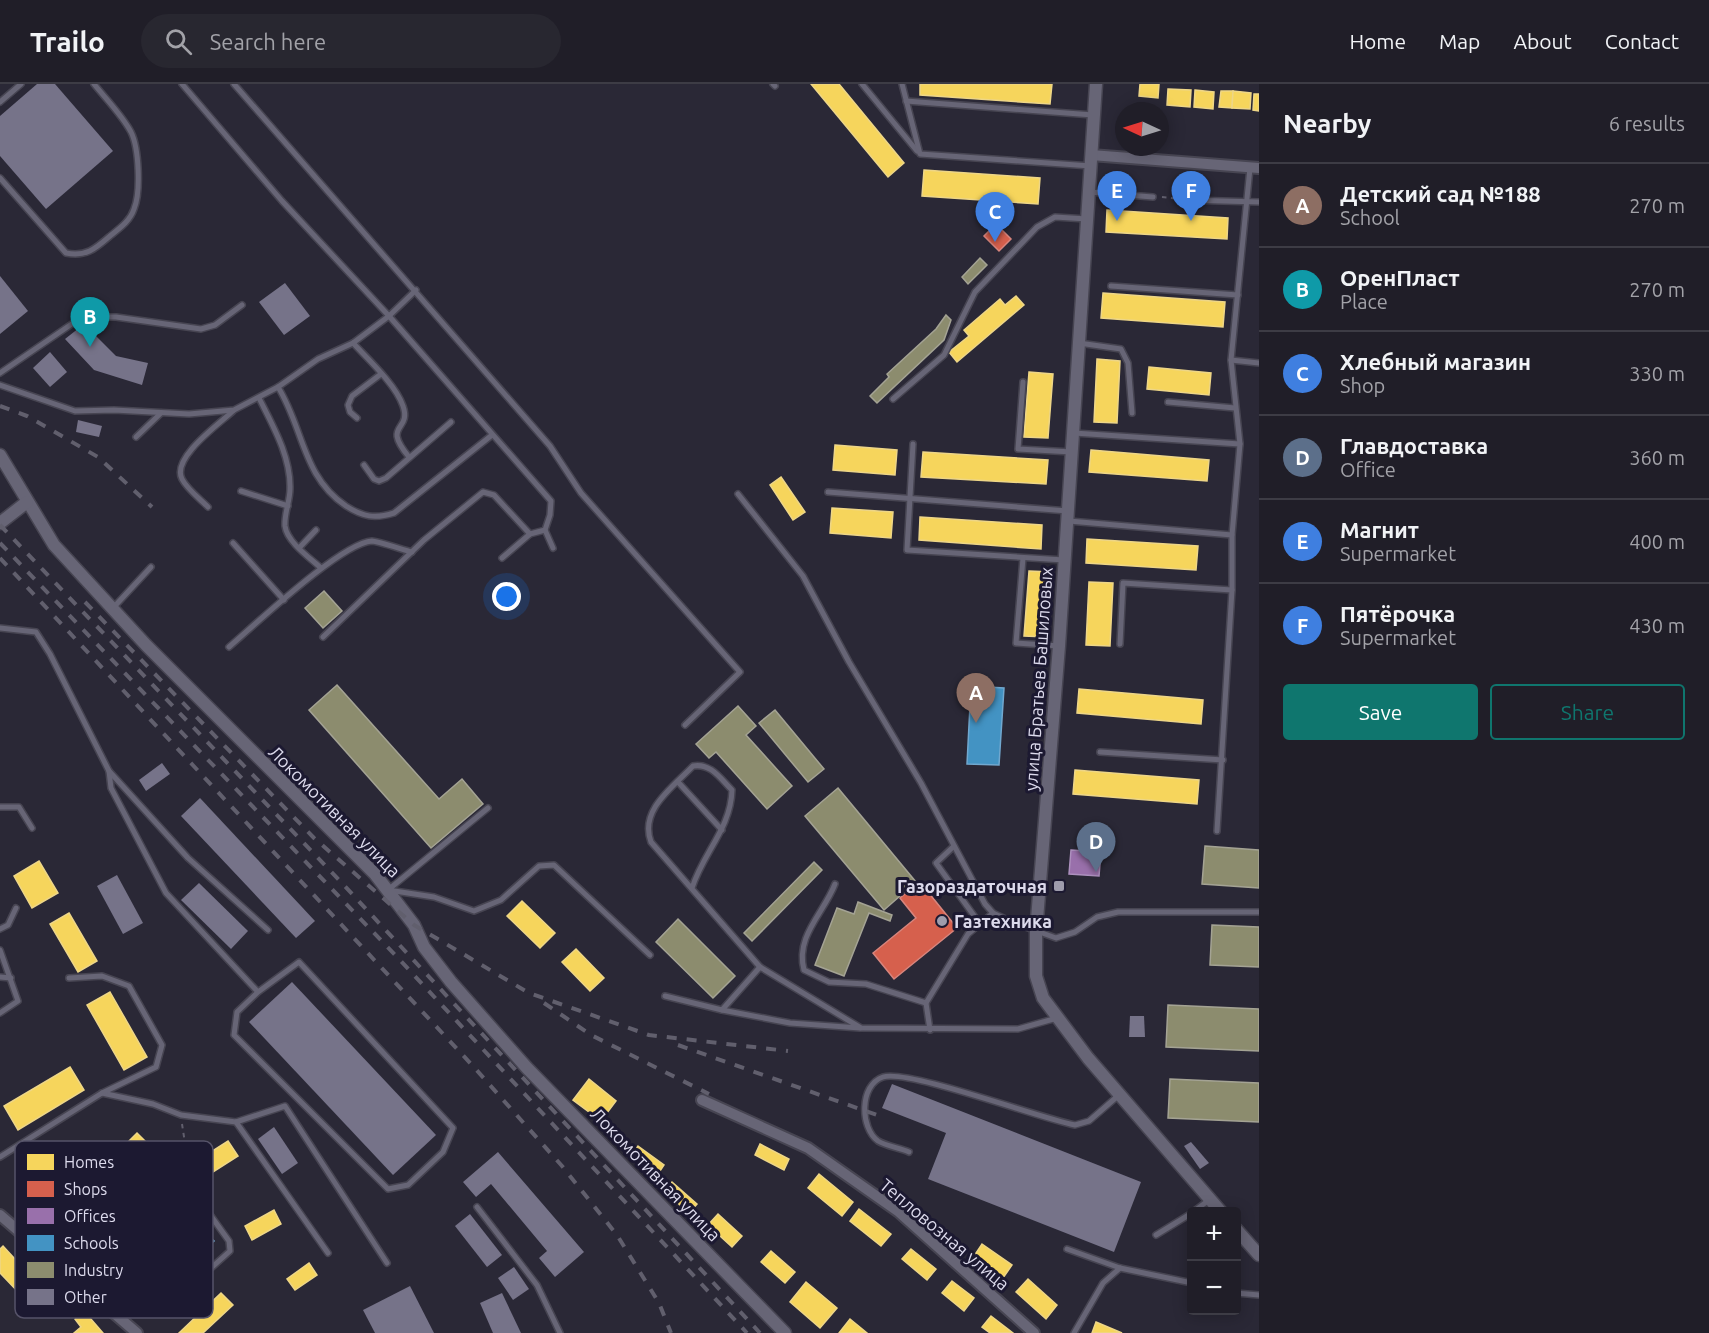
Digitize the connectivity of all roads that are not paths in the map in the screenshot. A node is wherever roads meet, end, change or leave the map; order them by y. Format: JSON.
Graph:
{"nodes":[{"id":1,"x":21,"y":84,"type":"edge"},
{"id":2,"x":94,"y":84,"type":"edge"},
{"id":3,"x":182,"y":84,"type":"edge"},
{"id":4,"x":234,"y":84,"type":"edge"},
{"id":5,"x":862,"y":84,"type":"edge"},
{"id":6,"x":902,"y":84,"type":"edge"},
{"id":7,"x":1096,"y":84,"type":"edge"},
{"id":8,"x":906,"y":101,"type":"junction"},
{"id":9,"x":0,"y":102,"type":"edge"},
{"id":10,"x":1094,"y":115,"type":"junction"},
{"id":11,"x":920,"y":154,"type":"junction"},
{"id":12,"x":1091,"y":161,"type":"junction"},
{"id":13,"x":1254,"y":168,"type":"edge"},
{"id":14,"x":0,"y":178,"type":"edge"},
{"id":15,"x":1089,"y":192,"type":"junction"},
{"id":16,"x":1153,"y":196,"type":"road end"},
{"id":17,"x":1187,"y":200,"type":"road end"},
{"id":18,"x":1248,"y":201,"type":"junction"},
{"id":19,"x":1259,"y":202,"type":"edge"},
{"id":20,"x":1087,"y":219,"type":"junction"},
{"id":21,"x":1111,"y":286,"type":"dead end"},
{"id":22,"x":416,"y":290,"type":"junction"},
{"id":23,"x":1238,"y":295,"type":"junction"},
{"id":24,"x":242,"y":305,"type":"dead end"},
{"id":25,"x":389,"y":316,"type":"junction"},
{"id":26,"x":353,"y":343,"type":"junction"},
{"id":27,"x":1079,"y":343,"type":"junction"},
{"id":28,"x":1231,"y":360,"type":"junction"},
{"id":29,"x":1259,"y":363,"type":"edge"},
{"id":30,"x":0,"y":373,"type":"edge"},
{"id":31,"x":381,"y":374,"type":"junction"},
{"id":32,"x":1023,"y":381,"type":"dead end"},
{"id":33,"x":0,"y":385,"type":"edge"},
{"id":34,"x":278,"y":387,"type":"junction"},
{"id":35,"x":259,"y":398,"type":"junction"},
{"id":36,"x":893,"y":399,"type":"dead end"},
{"id":37,"x":1168,"y":402,"type":"dead end"},
{"id":38,"x":1235,"y":408,"type":"junction"},
{"id":39,"x":234,"y":410,"type":"junction"},
{"id":40,"x":161,"y":413,"type":"junction"},
{"id":41,"x":1132,"y":413,"type":"dead end"},
{"id":42,"x":357,"y":418,"type":"dead end"},
{"id":43,"x":451,"y":422,"type":"dead end"},
{"id":44,"x":1073,"y":433,"type":"junction"},
{"id":45,"x":492,"y":435,"type":"junction"},
{"id":46,"x":136,"y":437,"type":"dead end"},
{"id":47,"x":913,"y":444,"type":"dead end"},
{"id":48,"x":1240,"y":444,"type":"junction"},
{"id":49,"x":1072,"y":452,"type":"junction"},
{"id":50,"x":0,"y":455,"type":"edge"},
{"id":51,"x":409,"y":457,"type":"junction"},
{"id":52,"x":364,"y":465,"type":"dead end"},
{"id":53,"x":241,"y":491,"type":"dead end"},
{"id":54,"x":828,"y":492,"type":"dead end"},
{"id":55,"x":738,"y":494,"type":"dead end"},
{"id":56,"x":910,"y":498,"type":"junction"},
{"id":57,"x":27,"y":502,"type":"junction"},
{"id":58,"x":288,"y":506,"type":"junction"},
{"id":59,"x":208,"y":507,"type":"dead end"},
{"id":60,"x":1067,"y":516,"type":"junction"},
{"id":61,"x":0,"y":523,"type":"edge"},
{"id":62,"x":316,"y":530,"type":"dead end"},
{"id":63,"x":545,"y":530,"type":"junction"},
{"id":64,"x":530,"y":534,"type":"junction"},
{"id":65,"x":1232,"y":535,"type":"junction"},
{"id":66,"x":233,"y":543,"type":"dead end"},
{"id":67,"x":300,"y":547,"type":"junction"},
{"id":68,"x":554,"y":548,"type":"dead end"},
{"id":69,"x":412,"y":552,"type":"junction"},
{"id":70,"x":502,"y":558,"type":"dead end"},
{"id":71,"x":1023,"y":558,"type":"junction"},
{"id":72,"x":1064,"y":560,"type":"junction"},
{"id":73,"x":152,"y":567,"type":"dead end"},
{"id":74,"x":321,"y":568,"type":"junction"},
{"id":75,"x":1232,"y":590,"type":"junction"},
{"id":76,"x":284,"y":600,"type":"junction"},
{"id":77,"x":111,"y":609,"type":"junction"},
{"id":78,"x":0,"y":628,"type":"edge"},
{"id":79,"x":323,"y":637,"type":"dead end"},
{"id":80,"x":1120,"y":644,"type":"dead end"},
{"id":81,"x":1059,"y":646,"type":"junction"},
{"id":82,"x":229,"y":647,"type":"dead end"},
{"id":83,"x":685,"y":725,"type":"dead end"},
{"id":84,"x":1100,"y":752,"type":"dead end"},
{"id":85,"x":1223,"y":760,"type":"junction"},
{"id":86,"x":109,"y":771,"type":"junction"},
{"id":87,"x":678,"y":782,"type":"junction"},
{"id":88,"x":0,"y":807,"type":"edge"},
{"id":89,"x":488,"y":808,"type":"dead end"},
{"id":90,"x":32,"y":828,"type":"dead end"},
{"id":91,"x":722,"y":830,"type":"junction"},
{"id":92,"x":1217,"y":831,"type":"dead end"},
{"id":93,"x":954,"y":846,"type":"junction"},
{"id":94,"x":835,"y":884,"type":"dead end"},
{"id":95,"x":692,"y":888,"type":"junction"},
{"id":96,"x":388,"y":890,"type":"junction"},
{"id":97,"x":16,"y":908,"type":"dead end"},
{"id":98,"x":1259,"y":912,"type":"edge"},
{"id":99,"x":993,"y":913,"type":"junction"},
{"id":100,"x":980,"y":924,"type":"junction"},
{"id":101,"x":0,"y":929,"type":"edge"},
{"id":102,"x":268,"y":930,"type":"dead end"},
{"id":103,"x":1036,"y":932,"type":"junction"},
{"id":104,"x":0,"y":950,"type":"edge"},
{"id":105,"x":650,"y":955,"type":"dead end"},
{"id":106,"x":760,"y":967,"type":"junction"},
{"id":107,"x":0,"y":977,"type":"edge"},
{"id":108,"x":11,"y":978,"type":"junction"},
{"id":109,"x":69,"y":978,"type":"dead end"},
{"id":110,"x":258,"y":992,"type":"junction"},
{"id":111,"x":665,"y":996,"type":"dead end"},
{"id":112,"x":926,"y":1003,"type":"junction"},
{"id":113,"x":722,"y":1010,"type":"junction"},
{"id":114,"x":0,"y":1013,"type":"edge"},
{"id":115,"x":1057,"y":1018,"type":"junction"},
{"id":116,"x":861,"y":1028,"type":"junction"},
{"id":117,"x":930,"y":1030,"type":"junction"},
{"id":118,"x":102,"y":1093,"type":"junction"},
{"id":119,"x":1120,"y":1094,"type":"junction"},
{"id":120,"x":702,"y":1100,"type":"dead end"},
{"id":121,"x":236,"y":1122,"type":"junction"},
{"id":122,"x":26,"y":1141,"type":"edge"},
{"id":123,"x":15,"y":1148,"type":"edge"},
{"id":124,"x":909,"y":1152,"type":"dead end"},
{"id":125,"x":0,"y":1157,"type":"edge"},
{"id":126,"x":1210,"y":1198,"type":"junction"},
{"id":127,"x":1198,"y":1207,"type":"edge"},
{"id":128,"x":1217,"y":1207,"type":"edge"},
{"id":129,"x":477,"y":1208,"type":"dead end"},
{"id":130,"x":1187,"y":1215,"type":"edge"},
{"id":131,"x":213,"y":1218,"type":"edge"},
{"id":132,"x":2,"y":1219,"type":"edge"},
{"id":133,"x":15,"y":1230,"type":"edge"},
{"id":134,"x":1156,"y":1235,"type":"dead end"},
{"id":135,"x":1241,"y":1235,"type":"edge"},
{"id":136,"x":1067,"y":1249,"type":"dead end"},
{"id":137,"x":328,"y":1253,"type":"dead end"},
{"id":138,"x":1259,"y":1255,"type":"edge"},
{"id":139,"x":387,"y":1263,"type":"dead end"},
{"id":140,"x":213,"y":1266,"type":"edge"},
{"id":141,"x":1120,"y":1268,"type":"junction"},
{"id":142,"x":1187,"y":1282,"type":"edge"},
{"id":143,"x":1241,"y":1293,"type":"edge"},
{"id":144,"x":1259,"y":1295,"type":"edge"},
{"id":145,"x":120,"y":1318,"type":"edge"},
{"id":146,"x":137,"y":1333,"type":"edge"},
{"id":147,"x":560,"y":1333,"type":"edge"},
{"id":148,"x":785,"y":1333,"type":"edge"},
{"id":149,"x":1034,"y":1333,"type":"edge"},
{"id":150,"x":1074,"y":1333,"type":"edge"}],
"edges":[{"from":1,"to":9,"type":"lane"},
{"from":2,"to":14,"type":"lane"},
{"from":3,"to":25,"type":"lane"},
{"from":4,"to":22,"type":"lane"},
{"from":5,"to":11,"type":"lane"},
{"from":6,"to":8,"type":"lane"},
{"from":7,"to":10,"type":"street","name":"улица Братьев Башиловых"},
{"from":8,"to":10,"type":"lane"},
{"from":8,"to":11,"type":"lane"},
{"from":10,"to":12,"type":"street","name":"улица Братьев Башиловых"},
{"from":11,"to":12,"type":"lane"},
{"from":12,"to":13,"type":"street"},
{"from":12,"to":15,"type":"street","name":"улица Братьев Башиловых"},
{"from":13,"to":18,"type":"lane"},
{"from":15,"to":16,"type":"lane"},
{"from":15,"to":20,"type":"street","name":"улица Братьев Башиловых"},
{"from":17,"to":18,"type":"lane"},
{"from":18,"to":19,"type":"lane"},
{"from":18,"to":23,"type":"lane"},
{"from":20,"to":27,"type":"street","name":"улица Братьев Башиловых"},
{"from":20,"to":36,"type":"lane"},
{"from":21,"to":23,"type":"lane"},
{"from":22,"to":25,"type":"lane"},
{"from":22,"to":83,"type":"lane"},
{"from":23,"to":28,"type":"lane"},
{"from":24,"to":30,"type":"lane"},
{"from":25,"to":26,"type":"lane"},
{"from":25,"to":45,"type":"lane"},
{"from":26,"to":31,"type":"lane"},
{"from":26,"to":34,"type":"lane"},
{"from":27,"to":41,"type":"lane"},
{"from":27,"to":44,"type":"street","name":"улица Братьев Башиловых"},
{"from":28,"to":29,"type":"lane"},
{"from":28,"to":38,"type":"lane"},
{"from":31,"to":42,"type":"lane"},
{"from":31,"to":51,"type":"lane"},
{"from":32,"to":49,"type":"lane"},
{"from":33,"to":40,"type":"lane"},
{"from":34,"to":35,"type":"lane"},
{"from":34,"to":45,"type":"lane"},
{"from":35,"to":39,"type":"lane"},
{"from":35,"to":58,"type":"lane"},
{"from":37,"to":38,"type":"lane"},
{"from":38,"to":48,"type":"lane"},
{"from":39,"to":40,"type":"lane"},
{"from":39,"to":59,"type":"lane"},
{"from":40,"to":46,"type":"lane"},
{"from":43,"to":51,"type":"lane"},
{"from":44,"to":48,"type":"lane"},
{"from":44,"to":49,"type":"street","name":"улица Братьев Башиловых"},
{"from":45,"to":63,"type":"lane"},
{"from":47,"to":56,"type":"lane"},
{"from":48,"to":65,"type":"lane"},
{"from":49,"to":60,"type":"street","name":"улица Братьев Башиловых"},
{"from":50,"to":57,"type":"street","name":"Локомотивная улица"},
{"from":51,"to":52,"type":"lane"},
{"from":53,"to":58,"type":"lane"},
{"from":54,"to":56,"type":"lane"},
{"from":55,"to":93,"type":"lane"},
{"from":56,"to":60,"type":"lane"},
{"from":56,"to":71,"type":"lane"},
{"from":57,"to":61,"type":"street"},
{"from":57,"to":77,"type":"street","name":"Локомотивная улица"},
{"from":58,"to":67,"type":"lane"},
{"from":60,"to":65,"type":"lane"},
{"from":60,"to":72,"type":"street","name":"улица Братьев Башиловых"},
{"from":62,"to":67,"type":"lane"},
{"from":63,"to":64,"type":"lane"},
{"from":63,"to":68,"type":"lane"},
{"from":64,"to":69,"type":"lane"},
{"from":64,"to":70,"type":"lane"},
{"from":65,"to":75,"type":"lane"},
{"from":66,"to":76,"type":"lane"},
{"from":67,"to":74,"type":"lane"},
{"from":69,"to":74,"type":"lane"},
{"from":69,"to":79,"type":"lane"},
{"from":71,"to":72,"type":"lane"},
{"from":71,"to":81,"type":"lane"},
{"from":72,"to":81,"type":"street","name":"улица Братьев Башиловых"},
{"from":73,"to":77,"type":"lane"},
{"from":74,"to":76,"type":"lane"},
{"from":75,"to":80,"type":"lane"},
{"from":75,"to":85,"type":"lane"},
{"from":76,"to":82,"type":"lane"},
{"from":77,"to":96,"type":"street","name":"Локомотивная улица"},
{"from":78,"to":86,"type":"lane"},
{"from":81,"to":103,"type":"street","name":"улица Братьев Башиловых"},
{"from":84,"to":85,"type":"lane"},
{"from":85,"to":92,"type":"lane"},
{"from":86,"to":102,"type":"lane"},
{"from":86,"to":110,"type":"lane"},
{"from":87,"to":91,"type":"lane"},
{"from":87,"to":91,"type":"lane"},
{"from":87,"to":95,"type":"lane"},
{"from":88,"to":90,"type":"lane"},
{"from":89,"to":96,"type":"lane"},
{"from":91,"to":95,"type":"lane"},
{"from":93,"to":99,"type":"lane"},
{"from":93,"to":100,"type":"lane"},
{"from":94,"to":112,"type":"lane"},
{"from":95,"to":106,"type":"lane"},
{"from":96,"to":105,"type":"lane"},
{"from":96,"to":148,"type":"street","name":"Локомотивная улица"},
{"from":97,"to":101,"type":"lane"},
{"from":98,"to":103,"type":"lane"},
{"from":99,"to":100,"type":"lane"},
{"from":99,"to":103,"type":"lane"},
{"from":100,"to":112,"type":"lane"},
{"from":103,"to":115,"type":"street","name":"улица Братьев Башиловых"},
{"from":104,"to":108,"type":"lane"},
{"from":106,"to":113,"type":"lane"},
{"from":106,"to":116,"type":"lane"},
{"from":107,"to":108,"type":"lane"},
{"from":108,"to":114,"type":"lane"},
{"from":109,"to":118,"type":"lane"},
{"from":110,"to":110,"type":"lane"},
{"from":111,"to":113,"type":"lane"},
{"from":112,"to":117,"type":"lane"},
{"from":113,"to":116,"type":"lane"},
{"from":115,"to":117,"type":"lane"},
{"from":115,"to":119,"type":"street","name":"улица Братьев Башиловых"},
{"from":116,"to":117,"type":"lane"},
{"from":118,"to":121,"type":"lane"},
{"from":118,"to":122,"type":"lane"},
{"from":119,"to":124,"type":"lane"},
{"from":119,"to":126,"type":"street","name":"улица Братьев Башиловых"},
{"from":120,"to":149,"type":"street","name":"Тепловозная улица"},
{"from":121,"to":137,"type":"lane"},
{"from":121,"to":139,"type":"lane"},
{"from":123,"to":125,"type":"lane"},
{"from":126,"to":127,"type":"lane"},
{"from":126,"to":128,"type":"street","name":"улица Братьев Башиловых"},
{"from":129,"to":147,"type":"lane"},
{"from":130,"to":134,"type":"lane"},
{"from":131,"to":140,"type":"lane"},
{"from":132,"to":133,"type":"street"},
{"from":135,"to":138,"type":"street"},
{"from":136,"to":141,"type":"lane"},
{"from":141,"to":142,"type":"lane"},
{"from":141,"to":150,"type":"lane"},
{"from":143,"to":144,"type":"lane"},
{"from":145,"to":146,"type":"street"}]}
